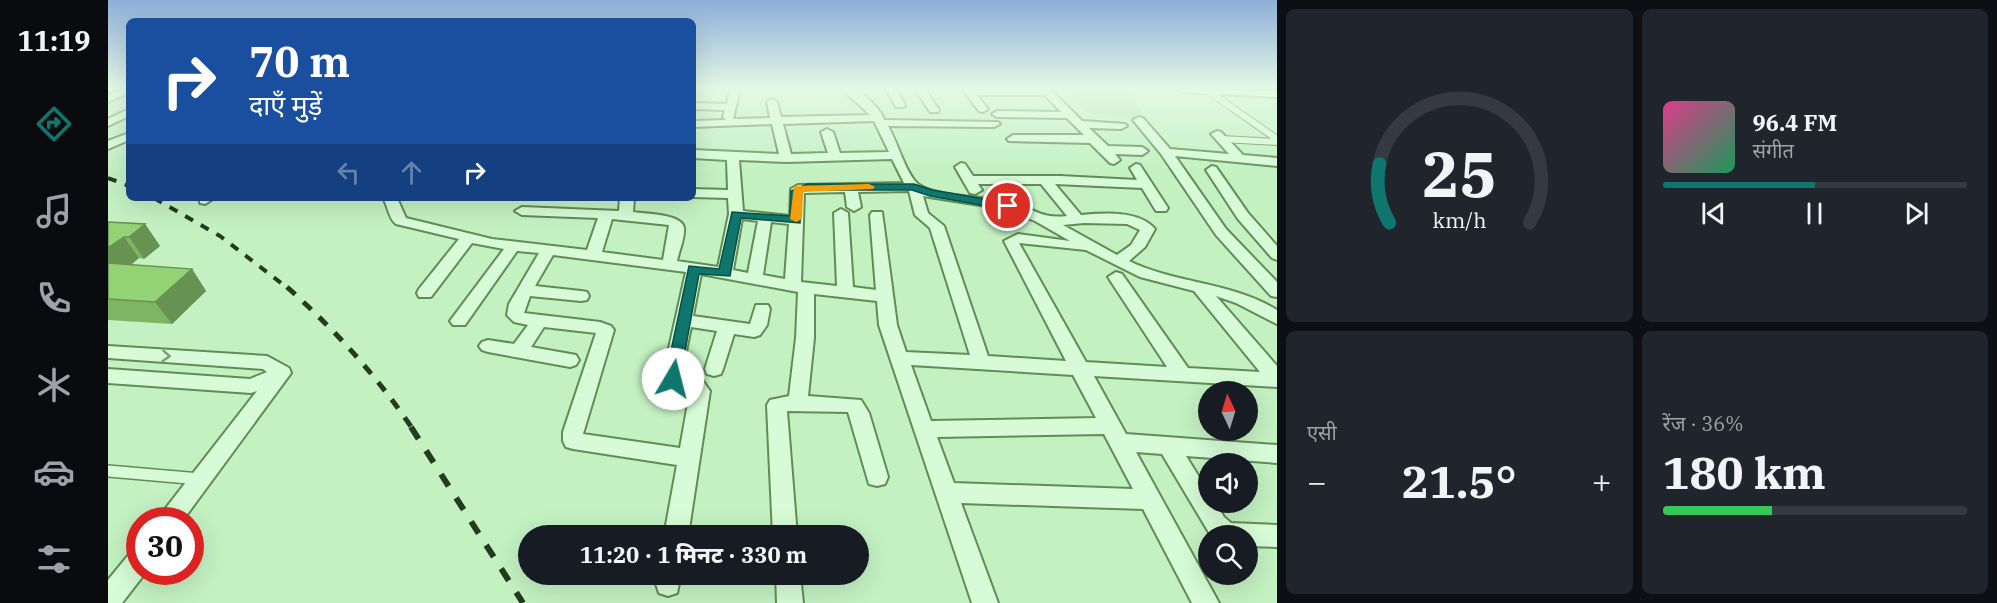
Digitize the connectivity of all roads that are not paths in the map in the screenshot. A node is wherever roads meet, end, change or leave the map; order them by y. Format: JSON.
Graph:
{"nodes":[{"id":1,"x":729,"y":117,"type":"edge"},
{"id":2,"x":776,"y":117,"type":"edge"},
{"id":3,"x":878,"y":117,"type":"edge"},
{"id":4,"x":1030,"y":117,"type":"edge"},
{"id":5,"x":1072,"y":117,"type":"edge"},
{"id":6,"x":1244,"y":117,"type":"edge"},
{"id":7,"x":1139,"y":120,"type":"dead end"},
{"id":8,"x":881,"y":121,"type":"junction"},
{"id":9,"x":777,"y":122,"type":"junction"},
{"id":10,"x":108,"y":123,"type":"edge"},
{"id":11,"x":696,"y":124,"type":"edge"},
{"id":12,"x":727,"y":124,"type":"junction"},
{"id":13,"x":1079,"y":124,"type":"junction"},
{"id":14,"x":126,"y":126,"type":"edge"},
{"id":15,"x":1121,"y":126,"type":"dead end"},
{"id":16,"x":827,"y":132,"type":"dead end"},
{"id":17,"x":1219,"y":136,"type":"joint"},
{"id":18,"x":126,"y":137,"type":"edge"},
{"id":19,"x":1013,"y":139,"type":"dead end"},
{"id":20,"x":1094,"y":139,"type":"junction"},
{"id":21,"x":1277,"y":141,"type":"edge"},
{"id":22,"x":108,"y":145,"type":"edge"},
{"id":23,"x":1104,"y":150,"type":"junction"},
{"id":24,"x":1142,"y":151,"type":"dead end"},
{"id":25,"x":1166,"y":152,"type":"junction"},
{"id":26,"x":696,"y":154,"type":"edge"},
{"id":27,"x":897,"y":155,"type":"junction"},
{"id":28,"x":733,"y":157,"type":"junction"},
{"id":29,"x":836,"y":157,"type":"junction"},
{"id":30,"x":786,"y":158,"type":"junction"},
{"id":31,"x":1240,"y":159,"type":"junction"},
{"id":32,"x":1114,"y":160,"type":"dead end"},
{"id":33,"x":1277,"y":162,"type":"edge"},
{"id":34,"x":960,"y":167,"type":"dead end"},
{"id":35,"x":1136,"y":168,"type":"dead end"},
{"id":36,"x":1212,"y":170,"type":"dead end"},
{"id":37,"x":969,"y":180,"type":"junction"},
{"id":38,"x":1045,"y":180,"type":"junction"},
{"id":39,"x":1146,"y":184,"type":"junction"},
{"id":40,"x":851,"y":187,"type":"junction"},
{"id":41,"x":914,"y":187,"type":"junction"},
{"id":42,"x":696,"y":193,"type":"edge"},
{"id":43,"x":735,"y":195,"type":"junction"},
{"id":44,"x":982,"y":200,"type":"junction"},
{"id":45,"x":392,"y":201,"type":"edge"},
{"id":46,"x":627,"y":201,"type":"edge"},
{"id":47,"x":1161,"y":208,"type":"dead end"},
{"id":48,"x":522,"y":211,"type":"dead end"},
{"id":49,"x":606,"y":214,"type":"junction"},
{"id":50,"x":736,"y":214,"type":"junction"},
{"id":51,"x":626,"y":215,"type":"junction"},
{"id":52,"x":877,"y":215,"type":"dead end"},
{"id":53,"x":765,"y":218,"type":"junction"},
{"id":54,"x":1076,"y":218,"type":"junction"},
{"id":55,"x":796,"y":220,"type":"junction"},
{"id":56,"x":1047,"y":223,"type":"junction"},
{"id":57,"x":469,"y":237,"type":"junction"},
{"id":58,"x":514,"y":245,"type":"junction"},
{"id":59,"x":1095,"y":249,"type":"junction"},
{"id":60,"x":548,"y":250,"type":"junction"},
{"id":61,"x":1277,"y":255,"type":"edge"},
{"id":62,"x":593,"y":256,"type":"junction"},
{"id":63,"x":1244,"y":259,"type":"junction"},
{"id":64,"x":1277,"y":261,"type":"edge"},
{"id":65,"x":669,"y":265,"type":"junction"},
{"id":66,"x":693,"y":269,"type":"junction"},
{"id":67,"x":1117,"y":269,"type":"junction"},
{"id":68,"x":725,"y":274,"type":"junction"},
{"id":69,"x":755,"y":278,"type":"junction"},
{"id":70,"x":800,"y":286,"type":"junction"},
{"id":71,"x":1199,"y":287,"type":"junction"},
{"id":72,"x":526,"y":290,"type":"junction"},
{"id":73,"x":1276,"y":291,"type":"edge"},
{"id":74,"x":845,"y":292,"type":"junction"},
{"id":75,"x":424,"y":293,"type":"dead end"},
{"id":76,"x":581,"y":296,"type":"dead end"},
{"id":77,"x":885,"y":296,"type":"junction"},
{"id":78,"x":762,"y":309,"type":"dead end"},
{"id":79,"x":1273,"y":313,"type":"edge"},
{"id":80,"x":683,"y":320,"type":"junction"},
{"id":81,"x":459,"y":321,"type":"dead end"},
{"id":82,"x":539,"y":321,"type":"junction"},
{"id":83,"x":727,"y":327,"type":"junction"},
{"id":84,"x":488,"y":346,"type":"dead end"},
{"id":85,"x":519,"y":351,"type":"junction"},
{"id":86,"x":108,"y":352,"type":"edge"},
{"id":87,"x":899,"y":358,"type":"junction"},
{"id":88,"x":570,"y":360,"type":"dead end"},
{"id":89,"x":981,"y":363,"type":"junction"},
{"id":90,"x":714,"y":369,"type":"dead end"},
{"id":91,"x":1080,"y":369,"type":"junction"},
{"id":92,"x":282,"y":373,"type":"junction"},
{"id":93,"x":1182,"y":374,"type":"junction"},
{"id":94,"x":108,"y":376,"type":"edge"},
{"id":95,"x":1277,"y":380,"type":"edge"},
{"id":96,"x":798,"y":403,"type":"junction"},
{"id":97,"x":924,"y":429,"type":"junction"},
{"id":98,"x":1114,"y":434,"type":"junction"},
{"id":99,"x":1168,"y":445,"type":"junction"},
{"id":100,"x":1277,"y":454,"type":"edge"},
{"id":101,"x":688,"y":458,"type":"junction"},
{"id":102,"x":108,"y":471,"type":"edge"},
{"id":103,"x":877,"y":477,"type":"dead end"},
{"id":104,"x":203,"y":479,"type":"junction"},
{"id":105,"x":948,"y":493,"type":"junction"},
{"id":106,"x":1148,"y":499,"type":"junction"},
{"id":107,"x":181,"y":507,"type":"edge"},
{"id":108,"x":678,"y":525,"type":"edge"},
{"id":109,"x":784,"y":525,"type":"edge"},
{"id":110,"x":1277,"y":536,"type":"edge"},
{"id":111,"x":126,"y":578,"type":"edge"},
{"id":112,"x":789,"y":585,"type":"edge"},
{"id":113,"x":108,"y":600,"type":"edge"},
{"id":114,"x":790,"y":603,"type":"edge"},
{"id":115,"x":986,"y":603,"type":"edge"},
{"id":116,"x":1206,"y":603,"type":"edge"}],
"edges":[{"from":1,"to":12,"type":"street"},
{"from":2,"to":9,"type":"street"},
{"from":3,"to":8,"type":"street"},
{"from":4,"to":8,"type":"street"},
{"from":5,"to":13,"type":"street"},
{"from":6,"to":21,"type":"lane"},
{"from":7,"to":25,"type":"street"},
{"from":8,"to":9,"type":"street"},
{"from":8,"to":27,"type":"street"},
{"from":9,"to":12,"type":"street"},
{"from":9,"to":30,"type":"street"},
{"from":10,"to":14,"type":"street"},
{"from":11,"to":12,"type":"street"},
{"from":13,"to":15,"type":"street"},
{"from":13,"to":20,"type":"street"},
{"from":16,"to":29,"type":"street"},
{"from":17,"to":21,"type":"lane"},
{"from":17,"to":31,"type":"street"},
{"from":18,"to":22,"type":"street"},
{"from":19,"to":20,"type":"street"},
{"from":20,"to":23,"type":"street"},
{"from":23,"to":24,"type":"street"},
{"from":23,"to":32,"type":"street"},
{"from":25,"to":31,"type":"street"},
{"from":25,"to":63,"type":"street"},
{"from":26,"to":28,"type":"street"},
{"from":27,"to":29,"type":"street"},
{"from":27,"to":41,"type":"street"},
{"from":28,"to":30,"type":"street"},
{"from":28,"to":43,"type":"street"},
{"from":29,"to":30,"type":"street"},
{"from":31,"to":33,"type":"street"},
{"from":34,"to":37,"type":"street"},
{"from":35,"to":39,"type":"street"},
{"from":36,"to":61,"type":"street"},
{"from":37,"to":38,"type":"street"},
{"from":37,"to":44,"type":"street"},
{"from":38,"to":39,"type":"street"},
{"from":38,"to":54,"type":"street"},
{"from":39,"to":47,"type":"street"},
{"from":40,"to":41,"type":"street"},
{"from":40,"to":55,"type":"street"},
{"from":40,"to":74,"type":"street"},
{"from":41,"to":44,"type":"street"},
{"from":41,"to":89,"type":"street"},
{"from":42,"to":43,"type":"street"},
{"from":43,"to":50,"type":"street"},
{"from":44,"to":56,"type":"street"},
{"from":45,"to":57,"type":"street"},
{"from":46,"to":51,"type":"street"},
{"from":48,"to":49,"type":"street"},
{"from":49,"to":51,"type":"street"},
{"from":49,"to":62,"type":"street"},
{"from":50,"to":53,"type":"street"},
{"from":50,"to":68,"type":"street"},
{"from":51,"to":65,"type":"street"},
{"from":52,"to":77,"type":"street"},
{"from":53,"to":55,"type":"street"},
{"from":53,"to":69,"type":"street"},
{"from":54,"to":56,"type":"street"},
{"from":54,"to":67,"type":"street"},
{"from":55,"to":70,"type":"street"},
{"from":56,"to":59,"type":"street"},
{"from":57,"to":58,"type":"street"},
{"from":57,"to":75,"type":"street"},
{"from":58,"to":60,"type":"street"},
{"from":58,"to":81,"type":"street"},
{"from":59,"to":67,"type":"street"},
{"from":59,"to":91,"type":"street"},
{"from":60,"to":62,"type":"street"},
{"from":60,"to":72,"type":"street"},
{"from":62,"to":65,"type":"street"},
{"from":63,"to":64,"type":"street"},
{"from":63,"to":73,"type":"street"},
{"from":65,"to":66,"type":"street"},
{"from":66,"to":68,"type":"street"},
{"from":66,"to":80,"type":"street"},
{"from":67,"to":71,"type":"street"},
{"from":67,"to":93,"type":"street"},
{"from":68,"to":69,"type":"street"},
{"from":69,"to":70,"type":"street"},
{"from":70,"to":74,"type":"street"},
{"from":70,"to":96,"type":"street"},
{"from":71,"to":79,"type":"street"},
{"from":71,"to":95,"type":"street"},
{"from":72,"to":76,"type":"street"},
{"from":72,"to":82,"type":"street"},
{"from":74,"to":77,"type":"street"},
{"from":77,"to":87,"type":"street"},
{"from":78,"to":83,"type":"street"},
{"from":80,"to":83,"type":"street"},
{"from":80,"to":101,"type":"street"},
{"from":82,"to":85,"type":"street"},
{"from":82,"to":101,"type":"street"},
{"from":83,"to":90,"type":"street"},
{"from":84,"to":85,"type":"street"},
{"from":85,"to":88,"type":"street"},
{"from":86,"to":92,"type":"street","one_way":true},
{"from":87,"to":89,"type":"street"},
{"from":87,"to":97,"type":"street"},
{"from":89,"to":91,"type":"street"},
{"from":91,"to":93,"type":"street"},
{"from":91,"to":98,"type":"street"},
{"from":92,"to":94,"type":"street"},
{"from":92,"to":104,"type":"street"},
{"from":93,"to":95,"type":"street"},
{"from":96,"to":103,"type":"street"},
{"from":96,"to":109,"type":"street"},
{"from":97,"to":98,"type":"street"},
{"from":97,"to":105,"type":"street"},
{"from":98,"to":99,"type":"street"},
{"from":98,"to":106,"type":"street"},
{"from":99,"to":100,"type":"street"},
{"from":99,"to":110,"type":"street"},
{"from":101,"to":108,"type":"street"},
{"from":102,"to":104,"type":"lane"},
{"from":104,"to":107,"type":"street"},
{"from":105,"to":106,"type":"street"},
{"from":105,"to":115,"type":"street"},
{"from":106,"to":116,"type":"street"},
{"from":111,"to":113,"type":"street"},
{"from":112,"to":114,"type":"street"}]}
